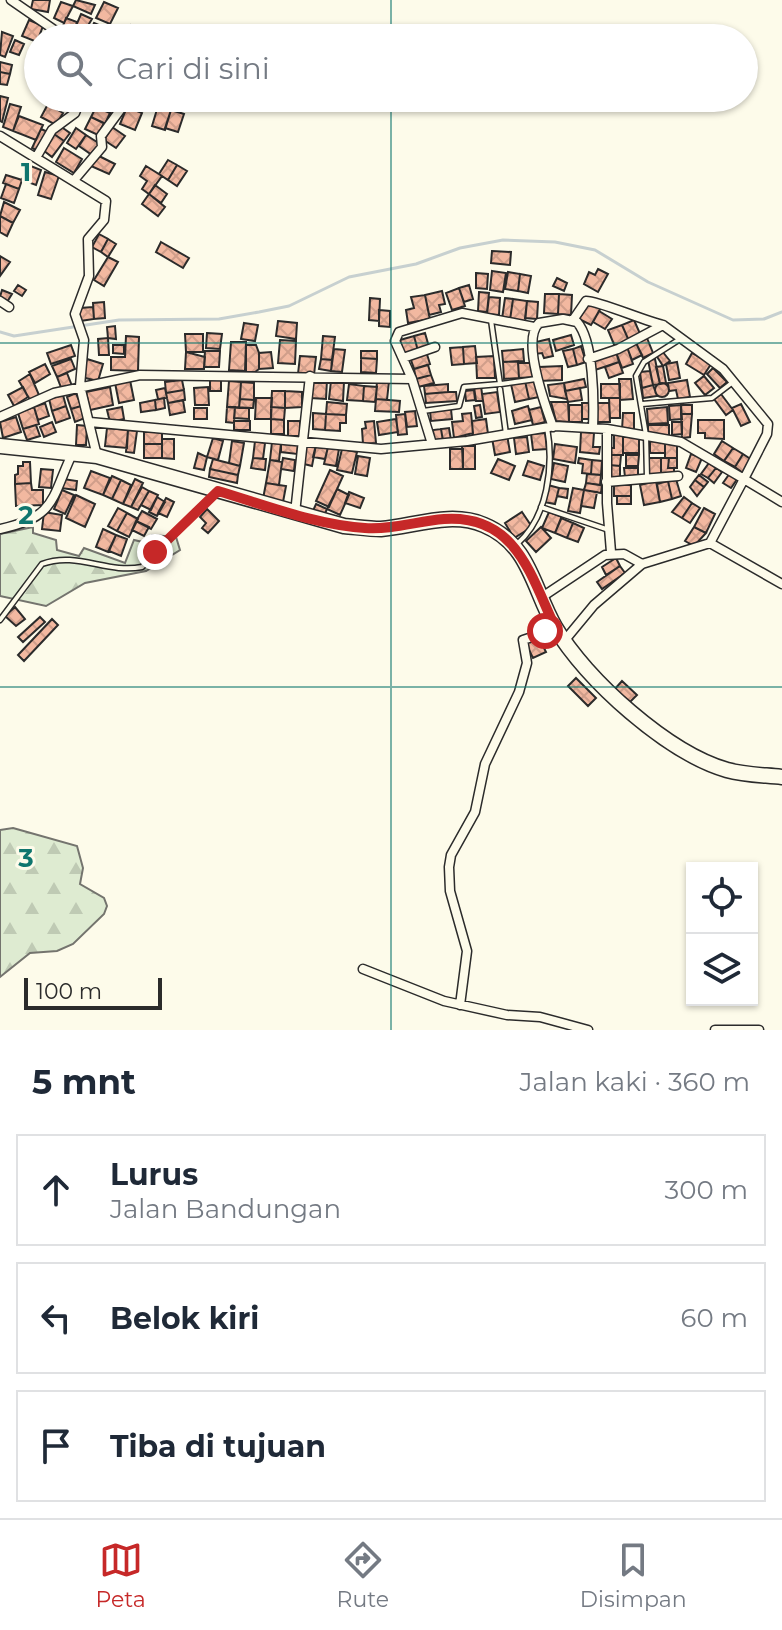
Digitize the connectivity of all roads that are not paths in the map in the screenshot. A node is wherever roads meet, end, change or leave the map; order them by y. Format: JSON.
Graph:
{"nodes":[{"id":1,"x":11,"y":0,"type":"edge"},
{"id":2,"x":46,"y":24,"type":"edge"},
{"id":3,"x":75,"y":112,"type":"edge"},
{"id":4,"x":119,"y":112,"type":"edge"},
{"id":5,"x":1,"y":138,"type":"edge"},
{"id":6,"x":37,"y":156,"type":"junction"},
{"id":7,"x":75,"y":179,"type":"junction"},
{"id":8,"x":0,"y":301,"type":"edge"},
{"id":9,"x":9,"y":307,"type":"dead end"},
{"id":10,"x":490,"y":317,"type":"junction"},
{"id":11,"x":573,"y":320,"type":"junction"},
{"id":12,"x":663,"y":325,"type":"junction"},
{"id":13,"x":534,"y":327,"type":"junction"},
{"id":14,"x":680,"y":339,"type":"junction"},
{"id":15,"x":435,"y":347,"type":"dead end"},
{"id":16,"x":403,"y":358,"type":"junction"},
{"id":17,"x":588,"y":359,"type":"junction"},
{"id":18,"x":310,"y":376,"type":"junction"},
{"id":19,"x":412,"y":379,"type":"junction"},
{"id":20,"x":538,"y":379,"type":"junction"},
{"id":21,"x":734,"y":381,"type":"junction"},
{"id":22,"x":80,"y":386,"type":"junction"},
{"id":23,"x":500,"y":386,"type":"junction"},
{"id":24,"x":642,"y":404,"type":"junction"},
{"id":25,"x":423,"y":411,"type":"junction"},
{"id":26,"x":0,"y":417,"type":"edge"},
{"id":27,"x":90,"y":422,"type":"junction"},
{"id":28,"x":550,"y":427,"type":"junction"},
{"id":29,"x":593,"y":428,"type":"junction"},
{"id":30,"x":607,"y":429,"type":"junction"},
{"id":31,"x":506,"y":434,"type":"junction"},
{"id":32,"x":646,"y":435,"type":"junction"},
{"id":33,"x":301,"y":440,"type":"junction"},
{"id":34,"x":432,"y":444,"type":"junction"},
{"id":35,"x":0,"y":446,"type":"edge"},
{"id":36,"x":74,"y":451,"type":"junction"},
{"id":37,"x":97,"y":456,"type":"junction"},
{"id":38,"x":678,"y":476,"type":"dead end"},
{"id":39,"x":744,"y":479,"type":"junction"},
{"id":40,"x":648,"y":480,"type":"junction"},
{"id":41,"x":606,"y":482,"type":"junction"},
{"id":42,"x":218,"y":491,"type":"junction"},
{"id":43,"x":782,"y":502,"type":"edge"},
{"id":44,"x":541,"y":507,"type":"junction"},
{"id":45,"x":295,"y":514,"type":"junction"},
{"id":46,"x":0,"y":529,"type":"edge"},
{"id":47,"x":609,"y":530,"type":"junction"},
{"id":48,"x":710,"y":543,"type":"junction"},
{"id":49,"x":514,"y":547,"type":"junction"},
{"id":50,"x":611,"y":552,"type":"junction"},
{"id":51,"x":642,"y":564,"type":"junction"},
{"id":52,"x":782,"y":584,"type":"edge"},
{"id":53,"x":542,"y":597,"type":"junction"},
{"id":54,"x":0,"y":620,"type":"edge"},
{"id":55,"x":560,"y":634,"type":"junction"},
{"id":56,"x":782,"y":777,"type":"edge"},
{"id":57,"x":363,"y":969,"type":"dead end"},
{"id":58,"x":460,"y":1005,"type":"junction"},
{"id":59,"x":588,"y":1030,"type":"edge"},
{"id":60,"x":715,"y":1030,"type":"edge"},
{"id":61,"x":759,"y":1030,"type":"edge"}],
"edges":[{"from":1,"to":2,"type":"street"},
{"from":3,"to":6,"type":"street"},
{"from":4,"to":7,"type":"street"},
{"from":5,"to":6,"type":"street"},
{"from":6,"to":7,"type":"street"},
{"from":7,"to":22,"type":"street"},
{"from":8,"to":9,"type":"street"},
{"from":10,"to":13,"type":"street"},
{"from":10,"to":16,"type":"street"},
{"from":10,"to":23,"type":"lane"},
{"from":11,"to":12,"type":"street"},
{"from":11,"to":13,"type":"street"},
{"from":11,"to":17,"type":"street"},
{"from":12,"to":14,"type":"street"},
{"from":12,"to":17,"type":"street"},
{"from":13,"to":20,"type":"street"},
{"from":14,"to":21,"type":"street"},
{"from":14,"to":24,"type":"lane"},
{"from":15,"to":16,"type":"street"},
{"from":16,"to":19,"type":"street"},
{"from":17,"to":29,"type":"street"},
{"from":18,"to":19,"type":"street"},
{"from":18,"to":22,"type":"street"},
{"from":18,"to":33,"type":"street"},
{"from":19,"to":25,"type":"street"},
{"from":20,"to":23,"type":"lane"},
{"from":20,"to":28,"type":"street"},
{"from":21,"to":24,"type":"lane"},
{"from":21,"to":39,"type":"street"},
{"from":22,"to":26,"type":"street"},
{"from":22,"to":27,"type":"street"},
{"from":23,"to":25,"type":"lane"},
{"from":23,"to":31,"type":"lane"},
{"from":24,"to":32,"type":"lane"},
{"from":25,"to":34,"type":"street"},
{"from":27,"to":33,"type":"street"},
{"from":27,"to":37,"type":"street"},
{"from":28,"to":29,"type":"street"},
{"from":28,"to":31,"type":"street"},
{"from":28,"to":44,"type":"lane"},
{"from":29,"to":30,"type":"street"},
{"from":30,"to":32,"type":"street"},
{"from":30,"to":41,"type":"street"},
{"from":31,"to":34,"type":"street"},
{"from":32,"to":39,"type":"street"},
{"from":32,"to":40,"type":"lane"},
{"from":33,"to":34,"type":"street"},
{"from":33,"to":45,"type":"street"},
{"from":35,"to":36,"type":"main road"},
{"from":36,"to":37,"type":"main road"},
{"from":36,"to":46,"type":"street"},
{"from":37,"to":42,"type":"main road"},
{"from":38,"to":40,"type":"street"},
{"from":39,"to":43,"type":"street"},
{"from":39,"to":48,"type":"street"},
{"from":40,"to":41,"type":"street"},
{"from":41,"to":47,"type":"street"},
{"from":42,"to":45,"type":"main road"},
{"from":42,"to":54,"type":"lane"},
{"from":44,"to":47,"type":"lane"},
{"from":44,"to":49,"type":"lane"},
{"from":45,"to":49,"type":"main road"},
{"from":47,"to":50,"type":"street"},
{"from":48,"to":51,"type":"street"},
{"from":48,"to":52,"type":"street"},
{"from":49,"to":53,"type":"main road"},
{"from":50,"to":51,"type":"street"},
{"from":50,"to":53,"type":"street"},
{"from":51,"to":55,"type":"street"},
{"from":53,"to":55,"type":"main road"},
{"from":55,"to":56,"type":"main road"},
{"from":55,"to":58,"type":"street"},
{"from":57,"to":58,"type":"street"},
{"from":58,"to":59,"type":"street"},
{"from":60,"to":61,"type":"street"}]}
